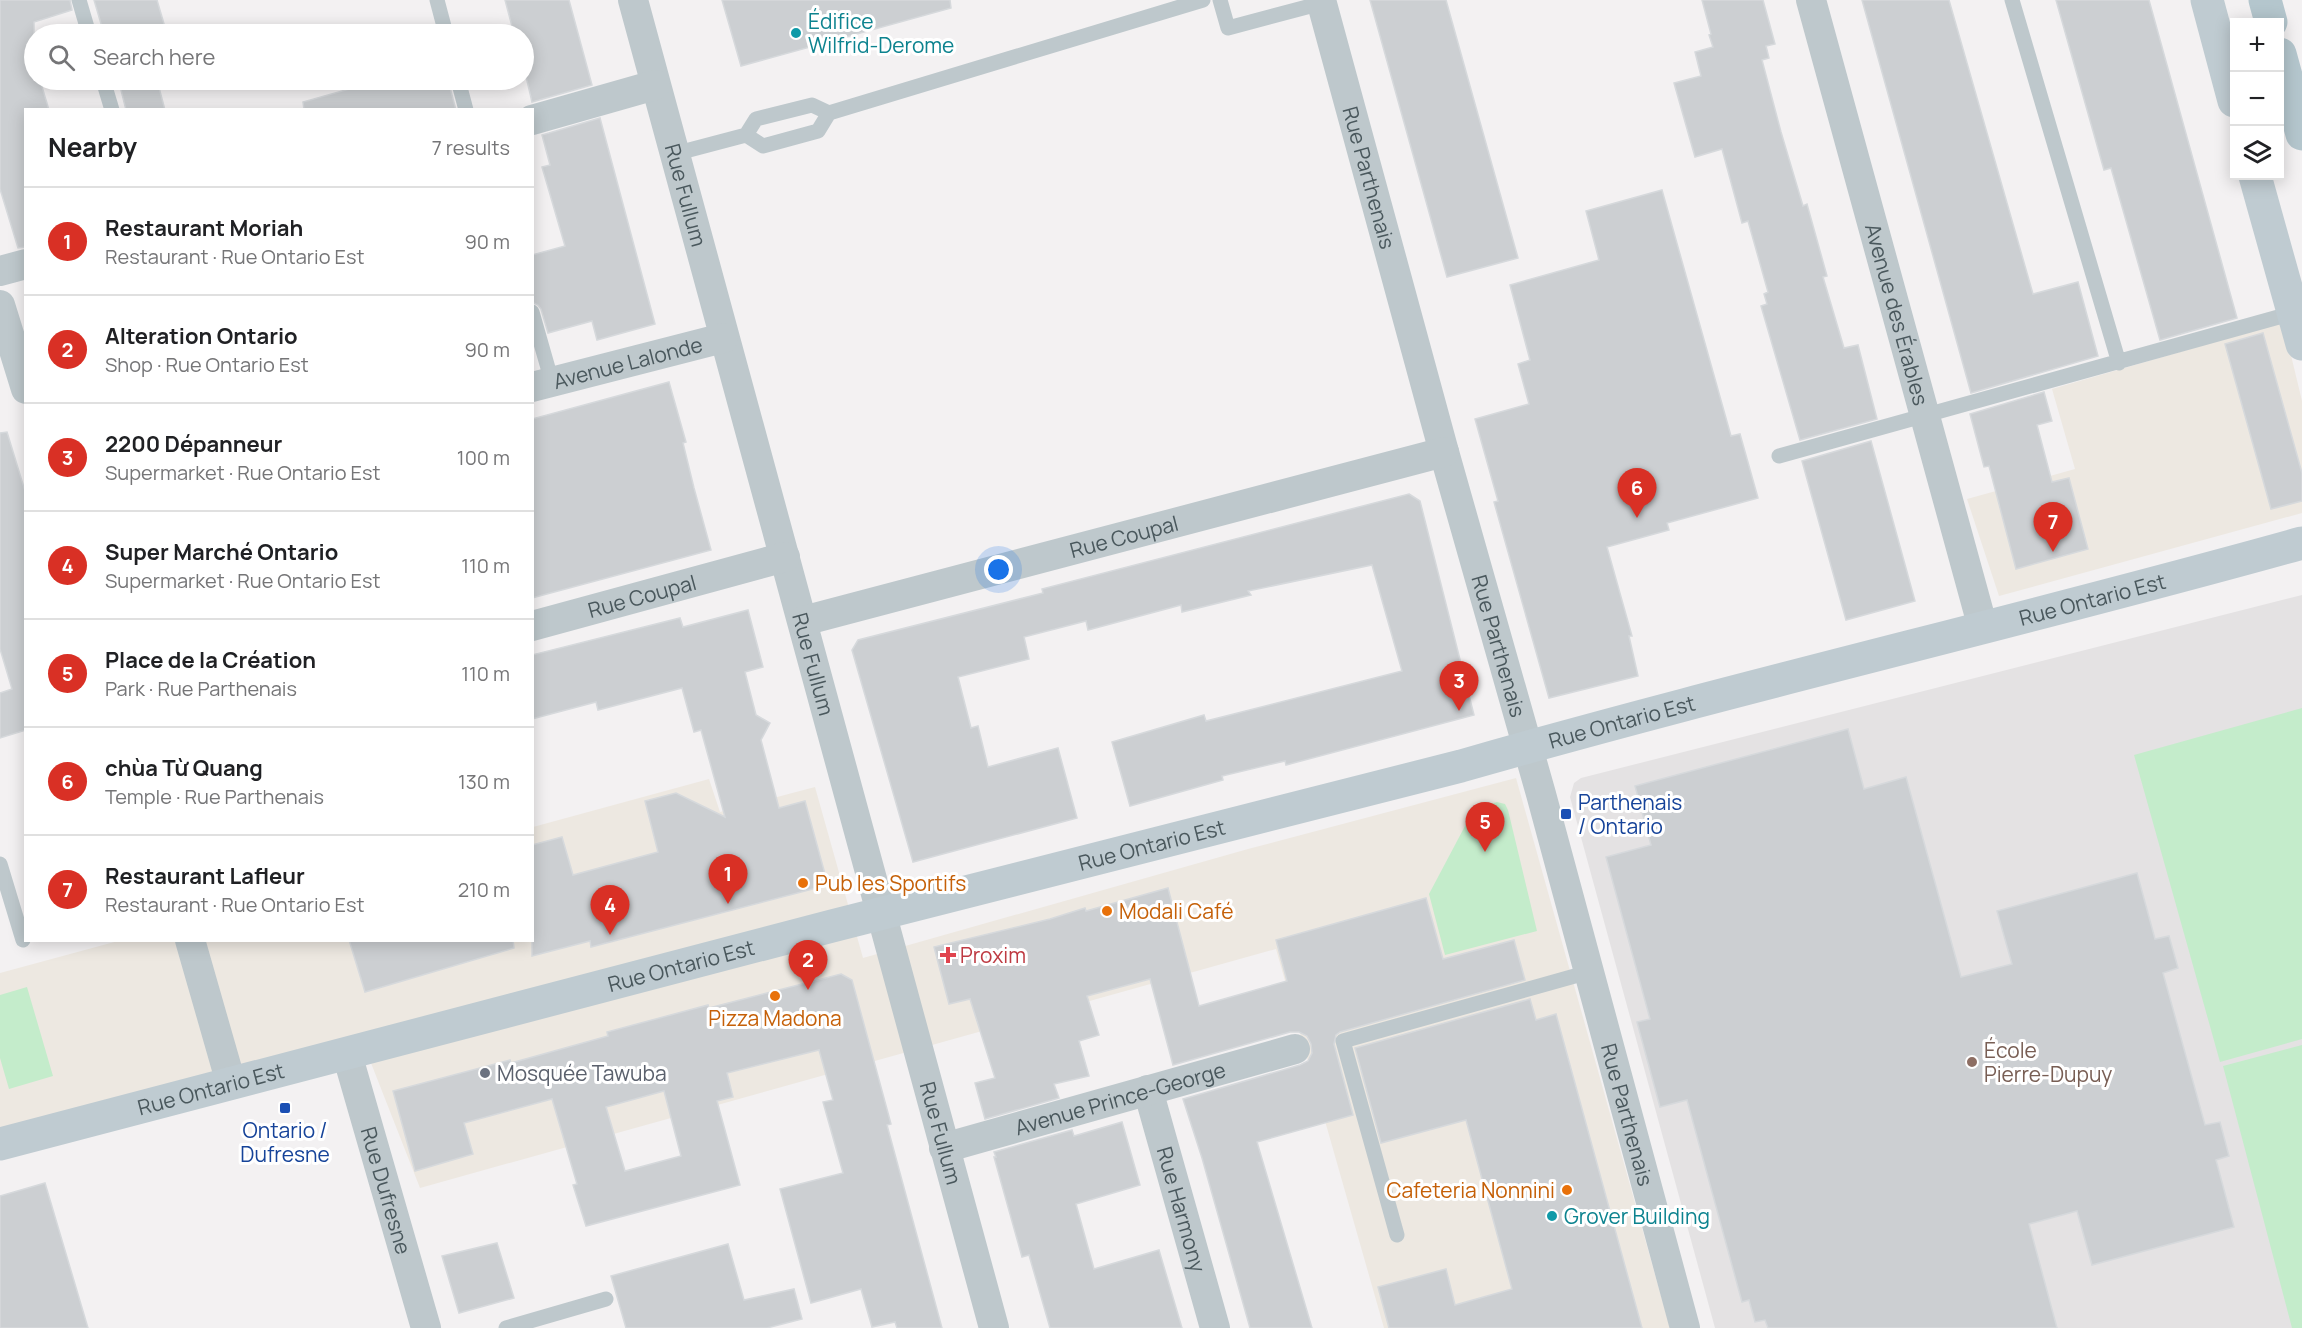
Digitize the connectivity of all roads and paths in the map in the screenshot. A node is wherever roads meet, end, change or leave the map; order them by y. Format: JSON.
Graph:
{"nodes":[{"id":1,"x":79,"y":0,"type":"edge"},
{"id":2,"x":436,"y":0,"type":"edge"},
{"id":3,"x":633,"y":0,"type":"edge"},
{"id":4,"x":1203,"y":0,"type":"edge"},
{"id":5,"x":1220,"y":0,"type":"edge"},
{"id":6,"x":1811,"y":0,"type":"edge"},
{"id":7,"x":2012,"y":0,"type":"edge"},
{"id":8,"x":2207,"y":0,"type":"edge"},
{"id":9,"x":2265,"y":0,"type":"edge"},
{"id":10,"x":1321,"y":1,"type":"edge"},
{"id":11,"x":2270,"y":18,"type":"edge"},
{"id":12,"x":86,"y":24,"type":"edge"},
{"id":13,"x":443,"y":24,"type":"edge"},
{"id":14,"x":2284,"y":69,"type":"edge"},
{"id":15,"x":2230,"y":83,"type":"edge"},
{"id":16,"x":655,"y":85,"type":"junction"},
{"id":17,"x":106,"y":90,"type":"edge"},
{"id":18,"x":461,"y":90,"type":"edge"},
{"id":19,"x":111,"y":108,"type":"edge"},
{"id":20,"x":465,"y":108,"type":"edge"},
{"id":21,"x":829,"y":113,"type":"junction"},
{"id":22,"x":534,"y":119,"type":"edge"},
{"id":23,"x":2302,"y":134,"type":"edge"},
{"id":24,"x":746,"y":135,"type":"junction"},
{"id":25,"x":674,"y":154,"type":"junction"},
{"id":26,"x":2256,"y":180,"type":"edge"},
{"id":27,"x":24,"y":265,"type":"edge"},
{"id":28,"x":0,"y":271,"type":"edge"},
{"id":29,"x":0,"y":305,"type":"edge"},
{"id":30,"x":2293,"y":313,"type":"junction"},
{"id":31,"x":534,"y":327,"type":"edge"},
{"id":32,"x":723,"y":338,"type":"junction"},
{"id":33,"x":2302,"y":344,"type":"edge"},
{"id":34,"x":2119,"y":363,"type":"junction"},
{"id":35,"x":24,"y":383,"type":"edge"},
{"id":36,"x":542,"y":385,"type":"edge"},
{"id":37,"x":1925,"y":415,"type":"junction"},
{"id":38,"x":1444,"y":452,"type":"junction"},
{"id":39,"x":1779,"y":456,"type":"dead end"},
{"id":40,"x":2302,"y":543,"type":"edge"},
{"id":41,"x":785,"y":557,"type":"junction"},
{"id":42,"x":803,"y":621,"type":"junction"},
{"id":43,"x":534,"y":625,"type":"edge"},
{"id":44,"x":1983,"y":628,"type":"junction"},
{"id":45,"x":1528,"y":746,"type":"junction"},
{"id":46,"x":0,"y":864,"type":"edge"},
{"id":47,"x":882,"y":915,"type":"junction"},
{"id":48,"x":24,"y":940,"type":"dead end"},
{"id":49,"x":191,"y":942,"type":"edge"},
{"id":50,"x":1589,"y":972,"type":"junction"},
{"id":51,"x":1295,"y":1049,"type":"dead end"},
{"id":52,"x":347,"y":1054,"type":"junction"},
{"id":53,"x":231,"y":1083,"type":"junction"},
{"id":54,"x":1148,"y":1090,"type":"junction"},
{"id":55,"x":0,"y":1144,"type":"edge"},
{"id":56,"x":944,"y":1148,"type":"junction"},
{"id":57,"x":1397,"y":1235,"type":"dead end"},
{"id":58,"x":606,"y":1299,"type":"dead end"},
{"id":59,"x":426,"y":1328,"type":"edge"},
{"id":60,"x":506,"y":1328,"type":"edge"},
{"id":61,"x":994,"y":1328,"type":"edge"},
{"id":62,"x":1215,"y":1328,"type":"edge"},
{"id":63,"x":1685,"y":1328,"type":"edge"}],
"edges":[{"from":1,"to":12,"type":"lane"},
{"from":2,"to":13,"type":"lane"},
{"from":3,"to":16,"type":"street","name":"Rue Fullum"},
{"from":4,"to":21,"type":"lane"},
{"from":5,"to":10,"type":"lane"},
{"from":6,"to":37,"type":"street","name":"Avenue des Érables"},
{"from":7,"to":34,"type":"lane"},
{"from":8,"to":15,"type":"main road"},
{"from":9,"to":11,"type":"main road"},
{"from":10,"to":38,"type":"street","name":"Rue Parthenais"},
{"from":14,"to":23,"type":"main road"},
{"from":16,"to":22,"type":"street"},
{"from":16,"to":25,"type":"street","name":"Rue Fullum"},
{"from":17,"to":19,"type":"lane"},
{"from":18,"to":20,"type":"lane"},
{"from":21,"to":24,"type":"lane"},
{"from":21,"to":24,"type":"lane"},
{"from":24,"to":25,"type":"lane"},
{"from":25,"to":32,"type":"street","name":"Rue Fullum"},
{"from":26,"to":30,"type":"main road"},
{"from":27,"to":28,"type":"street"},
{"from":29,"to":35,"type":"street"},
{"from":30,"to":33,"type":"main road"},
{"from":30,"to":34,"type":"lane"},
{"from":31,"to":36,"type":"lane"},
{"from":32,"to":36,"type":"street","name":"Avenue Lalonde"},
{"from":32,"to":41,"type":"street","name":"Rue Fullum"},
{"from":34,"to":37,"type":"lane"},
{"from":37,"to":39,"type":"lane"},
{"from":37,"to":44,"type":"street","name":"Avenue des Érables"},
{"from":38,"to":42,"type":"street","name":"Rue Coupal"},
{"from":38,"to":45,"type":"street","name":"Rue Parthenais"},
{"from":40,"to":44,"type":"main road","name":"Rue Ontario Est"},
{"from":41,"to":42,"type":"street","name":"Rue Fullum"},
{"from":41,"to":43,"type":"street","name":"Rue Coupal"},
{"from":42,"to":47,"type":"street","name":"Rue Fullum"},
{"from":44,"to":45,"type":"main road","name":"Rue Ontario Est"},
{"from":45,"to":47,"type":"main road","name":"Rue Ontario Est"},
{"from":45,"to":50,"type":"street","name":"Rue Parthenais"},
{"from":46,"to":48,"type":"lane"},
{"from":47,"to":52,"type":"main road","name":"Rue Ontario Est"},
{"from":47,"to":56,"type":"street","name":"Rue Fullum"},
{"from":49,"to":53,"type":"street"},
{"from":50,"to":57,"type":"lane"},
{"from":50,"to":63,"type":"street","name":"Rue Parthenais"},
{"from":51,"to":54,"type":"street","name":"Avenue Prince-George"},
{"from":52,"to":53,"type":"main road","name":"Rue Ontario Est"},
{"from":52,"to":59,"type":"street","name":"Rue Dufresne"},
{"from":53,"to":55,"type":"main road","name":"Rue Ontario Est"},
{"from":54,"to":56,"type":"street","name":"Avenue Prince-George"},
{"from":54,"to":62,"type":"street","name":"Rue Harmony"},
{"from":56,"to":61,"type":"street","name":"Rue Fullum"},
{"from":58,"to":60,"type":"lane"}]}
